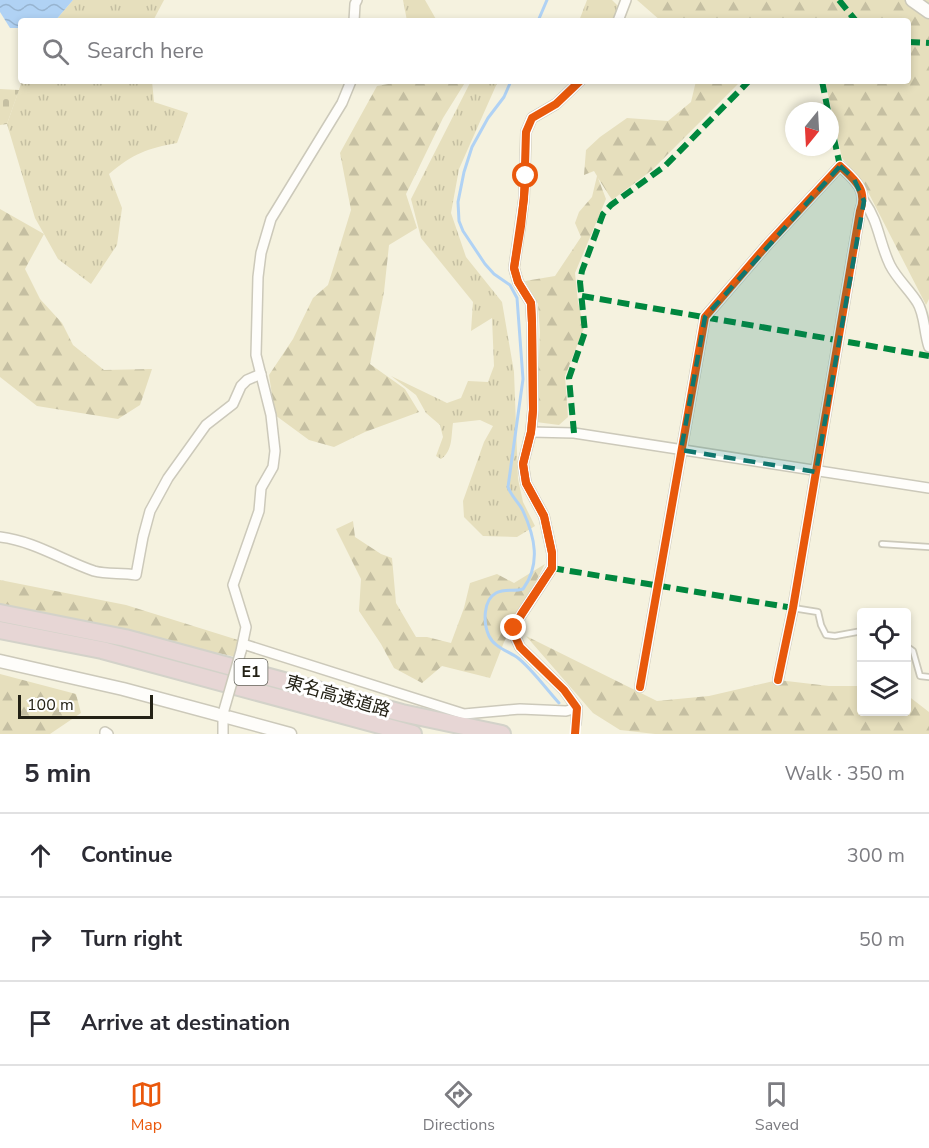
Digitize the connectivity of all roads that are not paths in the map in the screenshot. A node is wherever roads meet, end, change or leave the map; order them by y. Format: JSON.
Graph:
{"nodes":[{"id":1,"x":357,"y":0,"type":"edge"},
{"id":2,"x":626,"y":0,"type":"edge"},
{"id":3,"x":912,"y":0,"type":"edge"},
{"id":4,"x":929,"y":12,"type":"edge"},
{"id":5,"x":354,"y":18,"type":"edge"},
{"id":6,"x":619,"y":18,"type":"edge"},
{"id":7,"x":350,"y":84,"type":"edge"},
{"id":8,"x":577,"y":84,"type":"edge"},
{"id":9,"x":864,"y":201,"type":"junction"},
{"id":10,"x":929,"y":347,"type":"edge"},
{"id":11,"x":261,"y":374,"type":"junction"},
{"id":12,"x":531,"y":432,"type":"junction"},
{"id":13,"x":681,"y":450,"type":"junction"},
{"id":14,"x":816,"y":472,"type":"junction"},
{"id":15,"x":929,"y":488,"type":"edge"},
{"id":16,"x":0,"y":537,"type":"edge"},
{"id":17,"x":882,"y":544,"type":"dead end"},
{"id":18,"x":929,"y":547,"type":"edge"},
{"id":19,"x":793,"y":608,"type":"junction"},
{"id":20,"x":0,"y":613,"type":"edge"},
{"id":21,"x":0,"y":630,"type":"edge"},
{"id":22,"x":857,"y":633,"type":"edge"},
{"id":23,"x":242,"y":648,"type":"junction"},
{"id":24,"x":911,"y":650,"type":"edge"},
{"id":25,"x":0,"y":661,"type":"edge"},
{"id":26,"x":929,"y":677,"type":"edge"},
{"id":27,"x":778,"y":680,"type":"dead end"},
{"id":28,"x":640,"y":687,"type":"dead end"},
{"id":29,"x":577,"y":708,"type":"junction"},
{"id":30,"x":223,"y":712,"type":"junction"},
{"id":31,"x":576,"y":723,"type":"tunnel mouth"},
{"id":32,"x":223,"y":734,"type":"edge"},
{"id":33,"x":290,"y":734,"type":"edge"},
{"id":34,"x":413,"y":734,"type":"edge"},
{"id":35,"x":502,"y":734,"type":"edge"}],
"edges":[{"from":1,"to":5,"type":"street"},
{"from":2,"to":6,"type":"street"},
{"from":3,"to":4,"type":"street"},
{"from":7,"to":11,"type":"street"},
{"from":8,"to":12,"type":"street"},
{"from":9,"to":10,"type":"street"},
{"from":9,"to":13,"type":"street"},
{"from":9,"to":14,"type":"street"},
{"from":11,"to":16,"type":"street"},
{"from":11,"to":23,"type":"street"},
{"from":12,"to":13,"type":"street"},
{"from":12,"to":29,"type":"street"},
{"from":13,"to":14,"type":"street"},
{"from":13,"to":28,"type":"street"},
{"from":14,"to":15,"type":"street"},
{"from":14,"to":19,"type":"street"},
{"from":17,"to":18,"type":"lane"},
{"from":19,"to":22,"type":"lane"},
{"from":19,"to":27,"type":"street"},
{"from":20,"to":35,"type":"highway","name":"東名高速道路","number":"E1"},
{"from":21,"to":34,"type":"highway","name":"東名高速道路","number":"E1"},
{"from":23,"to":29,"type":"street"},
{"from":23,"to":30,"type":"street","bridge":true},
{"from":24,"to":26,"type":"lane"},
{"from":25,"to":30,"type":"street"},
{"from":29,"to":31,"type":"street"},
{"from":30,"to":32,"type":"street"},
{"from":30,"to":33,"type":"street"}]}
